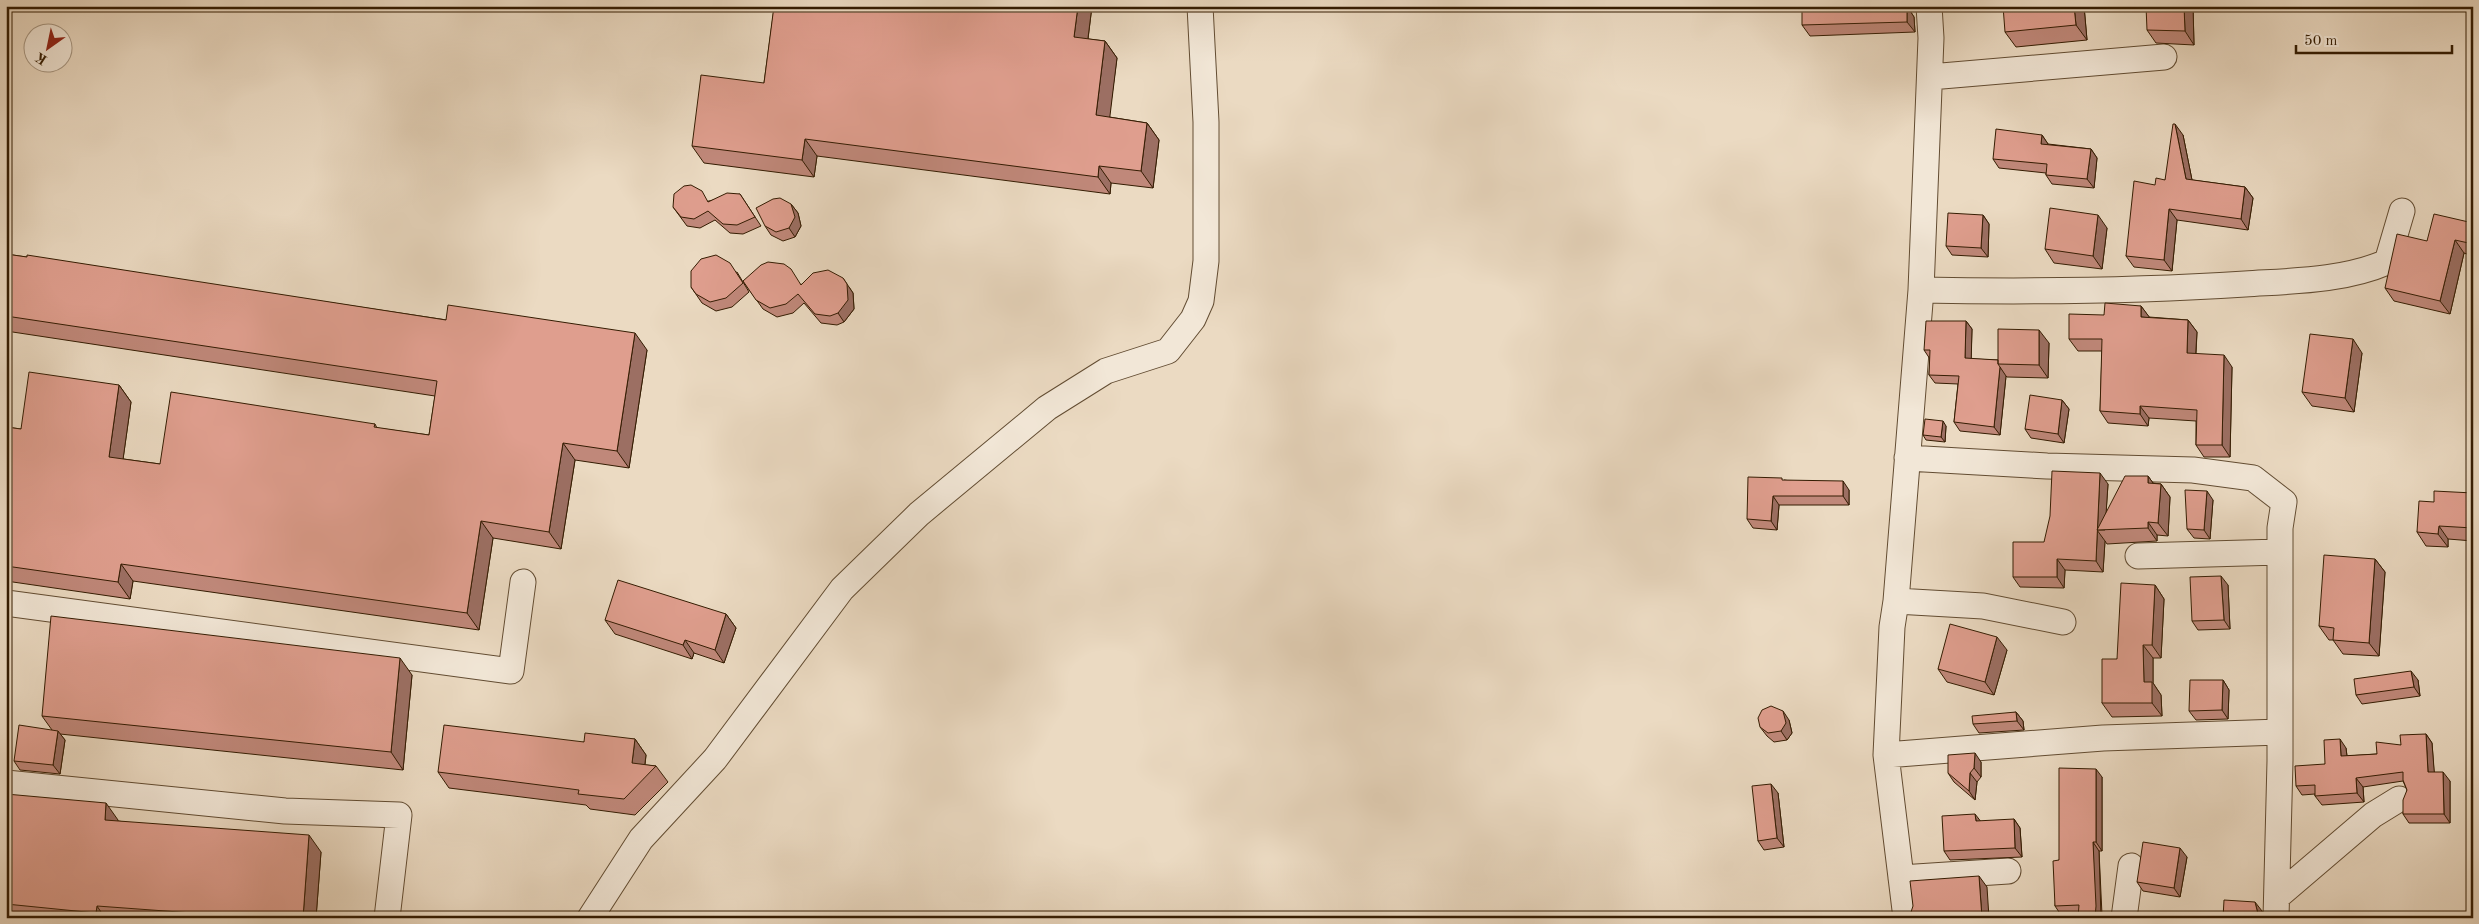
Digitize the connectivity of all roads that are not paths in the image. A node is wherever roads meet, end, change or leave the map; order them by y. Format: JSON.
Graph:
{"nodes":[{"id":1,"x":1200,"y":6,"type":"edge"},
{"id":2,"x":1928,"y":6,"type":"edge"},
{"id":3,"x":2164,"y":57,"type":"dead end"},
{"id":4,"x":1930,"y":77,"type":"junction"},
{"id":5,"x":2402,"y":211,"type":"dead end"},
{"id":6,"x":1921,"y":290,"type":"junction"},
{"id":7,"x":1907,"y":458,"type":"junction"},
{"id":8,"x":2280,"y":552,"type":"junction"},
{"id":9,"x":2138,"y":556,"type":"dead end"},
{"id":10,"x":523,"y":582,"type":"dead end"},
{"id":11,"x":1896,"y":601,"type":"junction"},
{"id":12,"x":6,"y":603,"type":"edge"},
{"id":13,"x":2063,"y":622,"type":"dead end"},
{"id":14,"x":2280,"y":732,"type":"junction"},
{"id":15,"x":1886,"y":755,"type":"junction"},
{"id":16,"x":6,"y":783,"type":"edge"},
{"id":17,"x":2399,"y":799,"type":"dead end"},
{"id":18,"x":2131,"y":866,"type":"dead end"},
{"id":19,"x":2008,"y":871,"type":"dead end"},
{"id":20,"x":1901,"y":878,"type":"junction"},
{"id":21,"x":2277,"y":907,"type":"edge"},
{"id":22,"x":387,"y":918,"type":"edge"},
{"id":23,"x":590,"y":918,"type":"edge"},
{"id":24,"x":1906,"y":918,"type":"edge"},
{"id":25,"x":2124,"y":918,"type":"edge"}],
"edges":[{"from":1,"to":23,"type":"street"},
{"from":2,"to":4,"type":"street"},
{"from":3,"to":4,"type":"street"},
{"from":4,"to":6,"type":"street"},
{"from":5,"to":6,"type":"street"},
{"from":6,"to":7,"type":"street"},
{"from":7,"to":8,"type":"street"},
{"from":7,"to":11,"type":"street"},
{"from":8,"to":9,"type":"street"},
{"from":8,"to":14,"type":"street"},
{"from":10,"to":12,"type":"street"},
{"from":11,"to":13,"type":"street"},
{"from":11,"to":15,"type":"street"},
{"from":14,"to":15,"type":"street"},
{"from":14,"to":21,"type":"street"},
{"from":15,"to":20,"type":"street"},
{"from":16,"to":22,"type":"street"},
{"from":17,"to":21,"type":"street"},
{"from":18,"to":25,"type":"street"},
{"from":19,"to":20,"type":"street"},
{"from":20,"to":24,"type":"street"}]}
